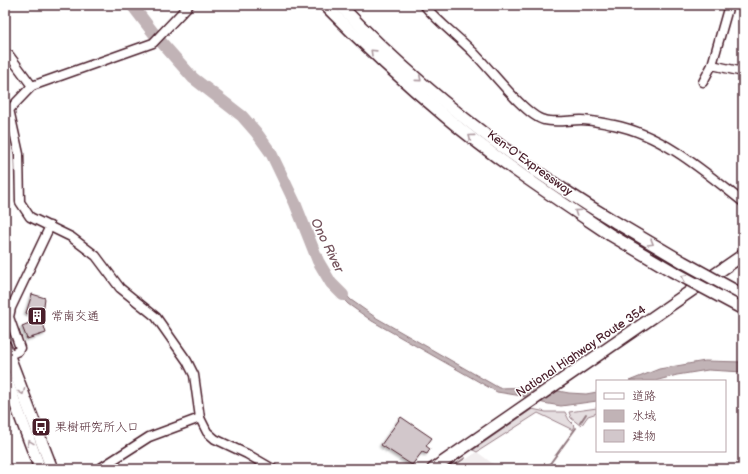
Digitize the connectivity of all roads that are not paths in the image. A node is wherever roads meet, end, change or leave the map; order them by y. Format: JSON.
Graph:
{"nodes":[{"id":1,"x":189,"y":5,"type":"edge"},
{"id":2,"x":325,"y":5,"type":"edge"},
{"id":3,"x":340,"y":5,"type":"edge"},
{"id":4,"x":424,"y":5,"type":"edge"},
{"id":5,"x":729,"y":5,"type":"edge"},
{"id":6,"x":9,"y":55,"type":"dead end"},
{"id":7,"x":712,"y":65,"type":"junction"},
{"id":8,"x":743,"y":72,"type":"edge"},
{"id":9,"x":703,"y":82,"type":"dead end"},
{"id":10,"x":32,"y":86,"type":"junction"},
{"id":11,"x":7,"y":111,"type":"edge"},
{"id":12,"x":743,"y":202,"type":"edge"},
{"id":13,"x":50,"y":226,"type":"junction"},
{"id":14,"x":743,"y":255,"type":"edge"},
{"id":15,"x":743,"y":295,"type":"edge"},
{"id":16,"x":743,"y":309,"type":"edge"},
{"id":17,"x":6,"y":353,"type":"edge"},
{"id":18,"x":5,"y":376,"type":"edge"},
{"id":19,"x":200,"y":418,"type":"junction"},
{"id":20,"x":40,"y":469,"type":"edge"},
{"id":21,"x":52,"y":469,"type":"edge"},
{"id":22,"x":99,"y":469,"type":"edge"},
{"id":23,"x":273,"y":469,"type":"edge"},
{"id":24,"x":433,"y":469,"type":"edge"}],
"edges":[{"from":1,"to":10,"type":"street"},
{"from":16,"to":2,"type":"highway","name":"Ken-O Expressway","one_way":true,"bridge":true},
{"from":3,"to":15,"type":"highway","name":"Ken-O Expressway","one_way":true,"bridge":true},
{"from":4,"to":12,"type":"street"},
{"from":5,"to":7,"type":"street"},
{"from":6,"to":10,"type":"street"},
{"from":7,"to":8,"type":"street"},
{"from":7,"to":9,"type":"street"},
{"from":10,"to":11,"type":"street"},
{"from":11,"to":13,"type":"street"},
{"from":13,"to":17,"type":"street"},
{"from":13,"to":19,"type":"street"},
{"from":14,"to":24,"type":"highway","name":"National Highway Route 354"},
{"from":17,"to":21,"type":"highway","one_way":true},
{"from":20,"to":18,"type":"highway","one_way":true},
{"from":19,"to":22,"type":"street"},
{"from":19,"to":23,"type":"street"}]}
